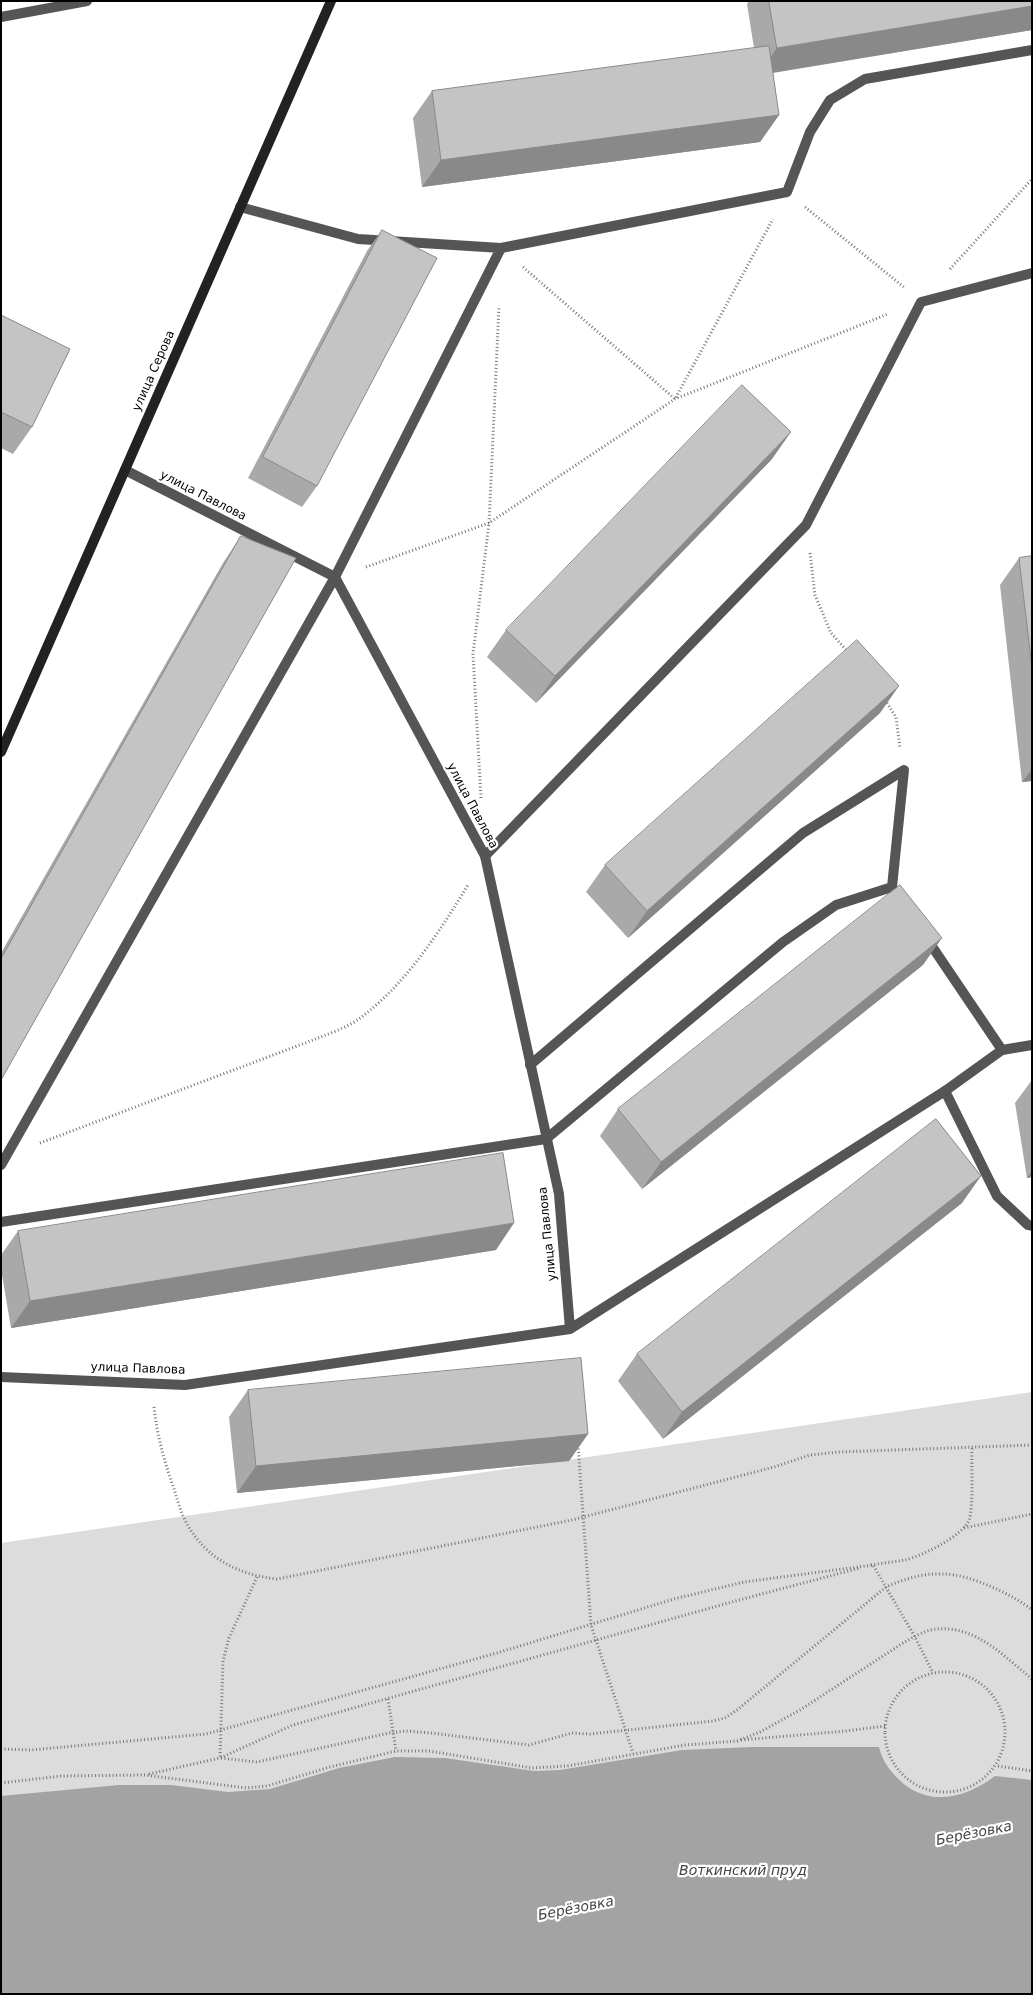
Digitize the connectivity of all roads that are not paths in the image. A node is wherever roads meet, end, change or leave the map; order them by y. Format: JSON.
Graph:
{"nodes":[{"id":1,"x":87,"y":1,"type":"edge"},
{"id":2,"x":331,"y":1,"type":"edge"},
{"id":3,"x":1,"y":17,"type":"edge"},
{"id":4,"x":1032,"y":50,"type":"edge"},
{"id":5,"x":240,"y":207,"type":"junction"},
{"id":6,"x":501,"y":248,"type":"junction"},
{"id":7,"x":1032,"y":273,"type":"edge"},
{"id":8,"x":125,"y":470,"type":"junction"},
{"id":9,"x":335,"y":577,"type":"junction"},
{"id":10,"x":1,"y":752,"type":"edge"},
{"id":11,"x":485,"y":856,"type":"junction"},
{"id":12,"x":892,"y":887,"type":"junction"},
{"id":13,"x":909,"y":911,"type":"edge"},
{"id":14,"x":920,"y":927,"type":"edge"},
{"id":15,"x":1032,"y":1045,"type":"edge"},
{"id":16,"x":1002,"y":1050,"type":"junction"},
{"id":17,"x":530,"y":1066,"type":"junction"},
{"id":18,"x":945,"y":1091,"type":"junction"},
{"id":19,"x":546,"y":1139,"type":"junction"},
{"id":20,"x":1,"y":1166,"type":"edge"},
{"id":21,"x":1,"y":1222,"type":"edge"},
{"id":22,"x":1032,"y":1226,"type":"edge"},
{"id":23,"x":570,"y":1329,"type":"junction"},
{"id":24,"x":1,"y":1377,"type":"edge"}],
"edges":[{"from":1,"to":3,"type":"street"},
{"from":2,"to":5,"type":"main road","name":"улица Серова"},
{"from":4,"to":6,"type":"street"},
{"from":5,"to":6,"type":"street"},
{"from":5,"to":8,"type":"main road","name":"улица Серова"},
{"from":6,"to":9,"type":"street"},
{"from":7,"to":11,"type":"street"},
{"from":8,"to":9,"type":"street","name":"улица Павлова"},
{"from":8,"to":10,"type":"main road","name":"улица Серова"},
{"from":9,"to":11,"type":"street","name":"улица Павлова"},
{"from":9,"to":20,"type":"street"},
{"from":11,"to":17,"type":"street","name":"улица Павлова"},
{"from":12,"to":13,"type":"street"},
{"from":12,"to":17,"type":"street"},
{"from":12,"to":19,"type":"street"},
{"from":14,"to":16,"type":"street"},
{"from":15,"to":16,"type":"street"},
{"from":16,"to":18,"type":"street","name":"улица Павлова"},
{"from":17,"to":19,"type":"street","name":"улица Павлова"},
{"from":18,"to":22,"type":"street"},
{"from":18,"to":23,"type":"street","name":"улица Павлова"},
{"from":19,"to":21,"type":"street"},
{"from":19,"to":23,"type":"street","name":"улица Павлова"},
{"from":23,"to":24,"type":"street","name":"улица Павлова"}]}
